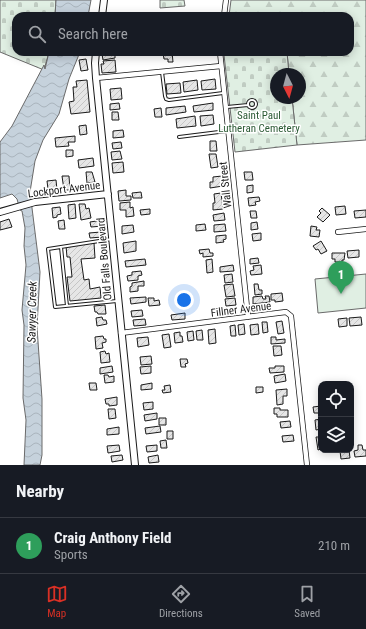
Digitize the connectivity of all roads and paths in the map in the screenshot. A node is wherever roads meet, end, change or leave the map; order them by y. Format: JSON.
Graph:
{"nodes":[{"id":1,"x":104,"y":0,"type":"edge"},
{"id":2,"x":226,"y":0,"type":"edge"},
{"id":3,"x":102,"y":12,"type":"edge"},
{"id":4,"x":224,"y":12,"type":"edge"},
{"id":5,"x":96,"y":56,"type":"edge"},
{"id":6,"x":220,"y":56,"type":"edge"},
{"id":7,"x":221,"y":66,"type":"junction"},
{"id":8,"x":162,"y":72,"type":"junction"},
{"id":9,"x":96,"y":78,"type":"junction"},
{"id":10,"x":224,"y":93,"type":"junction"},
{"id":11,"x":248,"y":105,"type":"dead end"},
{"id":12,"x":226,"y":107,"type":"junction"},
{"id":13,"x":228,"y":131,"type":"junction"},
{"id":14,"x":178,"y":137,"type":"dead end"},
{"id":15,"x":108,"y":194,"type":"junction"},
{"id":16,"x":0,"y":212,"type":"edge"},
{"id":17,"x":366,"y":229,"type":"edge"},
{"id":18,"x":338,"y":232,"type":"dead end"},
{"id":19,"x":112,"y":239,"type":"junction"},
{"id":20,"x":61,"y":246,"type":"junction"},
{"id":21,"x":118,"y":301,"type":"junction"},
{"id":22,"x":67,"y":306,"type":"junction"},
{"id":23,"x":248,"y":317,"type":"junction"},
{"id":24,"x":121,"y":332,"type":"junction"},
{"id":25,"x":135,"y":465,"type":"edge"},
{"id":26,"x":308,"y":465,"type":"edge"}],
"edges":[{"from":1,"to":3,"type":"street"},
{"from":2,"to":4,"type":"street"},
{"from":5,"to":9,"type":"street","name":"Old Falls Boulevard"},
{"from":6,"to":7,"type":"street","name":"Wall Street"},
{"from":7,"to":8,"type":"street"},
{"from":7,"to":10,"type":"street","name":"Wall Street"},
{"from":8,"to":9,"type":"street"},
{"from":8,"to":10,"type":"lane"},
{"from":9,"to":15,"type":"street","name":"Old Falls Boulevard"},
{"from":10,"to":12,"type":"street","name":"Wall Street"},
{"from":11,"to":12,"type":"lane"},
{"from":12,"to":13,"type":"street","name":"Wall Street"},
{"from":13,"to":14,"type":"lane"},
{"from":13,"to":23,"type":"street","name":"Wall Street"},
{"from":15,"to":16,"type":"street","name":"Lockport Avenue"},
{"from":15,"to":19,"type":"street","name":"Old Falls Boulevard"},
{"from":17,"to":18,"type":"street"},
{"from":19,"to":20,"type":"lane"},
{"from":19,"to":21,"type":"street","name":"Old Falls Boulevard"},
{"from":20,"to":22,"type":"lane"},
{"from":20,"to":22,"type":"lane"},
{"from":21,"to":22,"type":"lane"},
{"from":21,"to":24,"type":"street","name":"Old Falls Boulevard"},
{"from":23,"to":24,"type":"street","name":"Fillner Avenue"},
{"from":23,"to":26,"type":"street","name":"Fillner Avenue"},
{"from":24,"to":25,"type":"street","name":"Old Falls Boulevard"}]}
